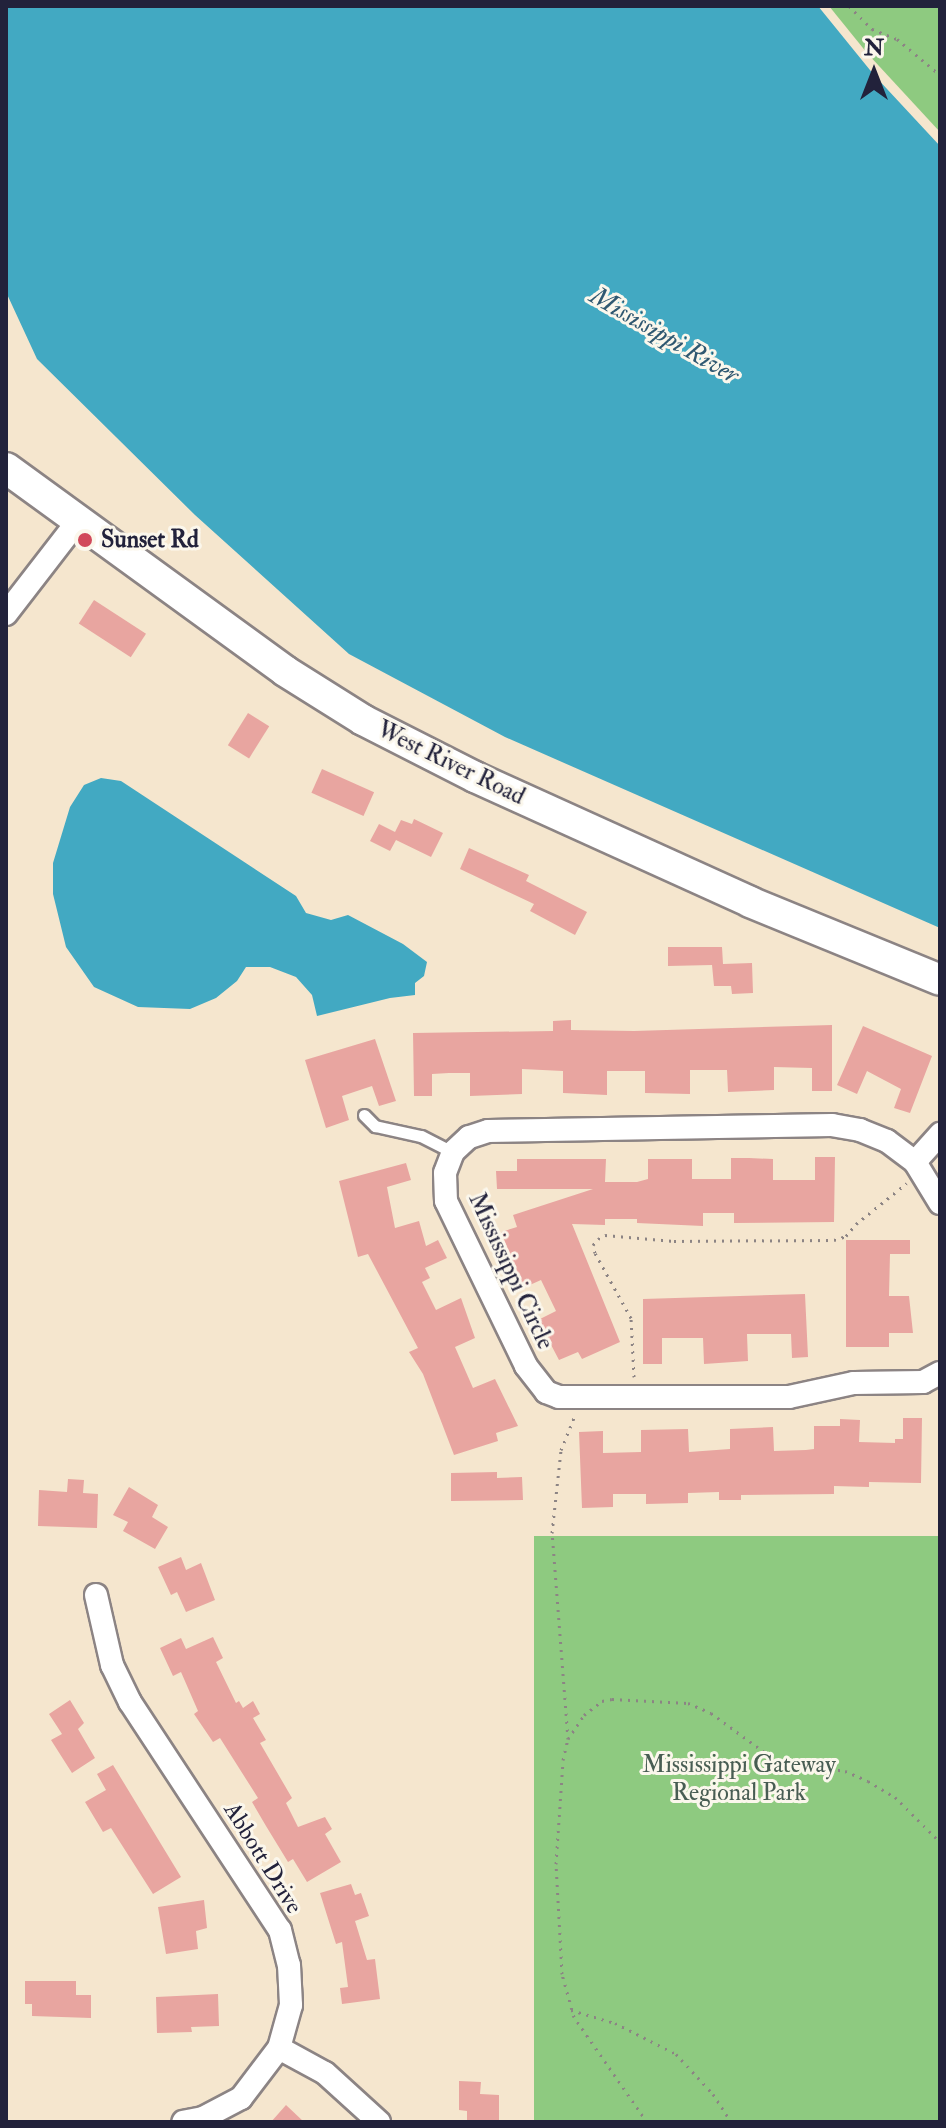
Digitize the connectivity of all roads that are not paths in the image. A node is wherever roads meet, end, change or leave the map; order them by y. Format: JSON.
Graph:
{"nodes":[{"id":1,"x":6,"y":468,"type":"edge"},
{"id":2,"x":78,"y":521,"type":"junction"},
{"id":3,"x":6,"y":614,"type":"edge"},
{"id":4,"x":940,"y":980,"type":"edge"},
{"id":5,"x":364,"y":1115,"type":"dead end"},
{"id":6,"x":940,"y":1134,"type":"edge"},
{"id":7,"x":453,"y":1152,"type":"junction"},
{"id":8,"x":919,"y":1168,"type":"junction"},
{"id":9,"x":940,"y":1203,"type":"edge"},
{"id":10,"x":939,"y":1376,"type":"edge"},
{"id":11,"x":96,"y":1595,"type":"dead end"},
{"id":12,"x":279,"y":2048,"type":"junction"},
{"id":13,"x":183,"y":2122,"type":"edge"},
{"id":14,"x":379,"y":2122,"type":"edge"}],
"edges":[{"from":1,"to":2,"type":"street","name":"West River Road"},
{"from":2,"to":3,"type":"street"},
{"from":2,"to":4,"type":"street","name":"West River Road"},
{"from":5,"to":7,"type":"lane"},
{"from":6,"to":8,"type":"street"},
{"from":7,"to":8,"type":"street"},
{"from":7,"to":10,"type":"street","name":"Mississippi Circle"},
{"from":8,"to":9,"type":"street"},
{"from":11,"to":12,"type":"street","name":"Abbott Drive"},
{"from":12,"to":13,"type":"street","name":"Abbott Drive"},
{"from":12,"to":14,"type":"street"}]}
